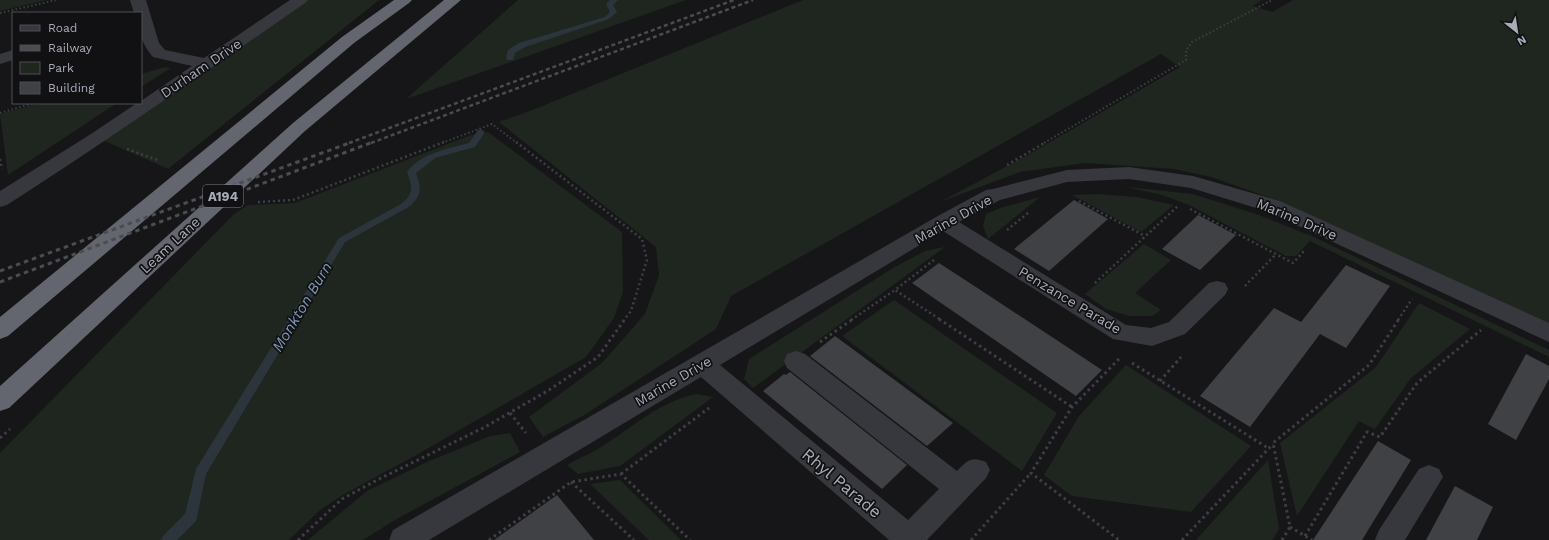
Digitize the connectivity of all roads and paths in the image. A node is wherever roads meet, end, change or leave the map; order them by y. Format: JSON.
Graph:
{"nodes":[{"id":1,"x":56,"y":0,"type":"edge"},
{"id":2,"x":138,"y":0,"type":"edge"},
{"id":3,"x":300,"y":0,"type":"edge"},
{"id":4,"x":404,"y":0,"type":"edge"},
{"id":5,"x":453,"y":0,"type":"edge"},
{"id":6,"x":1272,"y":0,"type":"edge"},
{"id":7,"x":141,"y":12,"type":"edge"},
{"id":8,"x":0,"y":13,"type":"edge"},
{"id":9,"x":143,"y":22,"type":"edge"},
{"id":10,"x":12,"y":56,"type":"edge"},
{"id":11,"x":0,"y":59,"type":"edge"},
{"id":12,"x":208,"y":64,"type":"junction"},
{"id":13,"x":31,"y":104,"type":"edge"},
{"id":14,"x":0,"y":113,"type":"edge"},
{"id":15,"x":1005,"y":166,"type":"dead end"},
{"id":16,"x":1043,"y":182,"type":"junction"},
{"id":17,"x":0,"y":200,"type":"edge"},
{"id":18,"x":257,"y":202,"type":"dead end"},
{"id":19,"x":1173,"y":202,"type":"dead end"},
{"id":20,"x":1187,"y":208,"type":"dead end"},
{"id":21,"x":1033,"y":210,"type":"dead end"},
{"id":22,"x":943,"y":222,"type":"junction"},
{"id":23,"x":1145,"y":236,"type":"junction"},
{"id":24,"x":975,"y":242,"type":"junction"},
{"id":25,"x":1306,"y":248,"type":"dead end"},
{"id":26,"x":1276,"y":254,"type":"junction"},
{"id":27,"x":1243,"y":288,"type":"dead end"},
{"id":28,"x":1217,"y":290,"type":"dead end"},
{"id":29,"x":1414,"y":295,"type":"dead end"},
{"id":30,"x":1073,"y":303,"type":"junction"},
{"id":31,"x":1475,"y":326,"type":"dead end"},
{"id":32,"x":1482,"y":329,"type":"junction"},
{"id":33,"x":0,"y":330,"type":"edge"},
{"id":34,"x":1489,"y":332,"type":"dead end"},
{"id":35,"x":1549,"y":333,"type":"edge"},
{"id":36,"x":1121,"y":334,"type":"junction"},
{"id":37,"x":1122,"y":356,"type":"junction"},
{"id":38,"x":796,"y":361,"type":"dead end"},
{"id":39,"x":702,"y":364,"type":"junction"},
{"id":40,"x":734,"y":390,"type":"junction"},
{"id":41,"x":0,"y":401,"type":"edge"},
{"id":42,"x":1072,"y":407,"type":"junction"},
{"id":43,"x":1273,"y":443,"type":"junction"},
{"id":44,"x":1268,"y":448,"type":"junction"},
{"id":45,"x":544,"y":457,"type":"junction"},
{"id":46,"x":1031,"y":473,"type":"junction"},
{"id":47,"x":622,"y":474,"type":"junction"},
{"id":48,"x":1429,"y":477,"type":"dead end"},
{"id":49,"x":571,"y":482,"type":"junction"},
{"id":50,"x":1290,"y":527,"type":"junction"},
{"id":51,"x":1305,"y":536,"type":"junction"},
{"id":52,"x":298,"y":540,"type":"edge"},
{"id":53,"x":403,"y":540,"type":"edge"},
{"id":54,"x":489,"y":540,"type":"edge"},
{"id":55,"x":634,"y":540,"type":"edge"},
{"id":56,"x":690,"y":540,"type":"edge"},
{"id":57,"x":971,"y":540,"type":"edge"},
{"id":58,"x":1119,"y":540,"type":"edge"},
{"id":59,"x":1182,"y":540,"type":"edge"},
{"id":60,"x":1282,"y":540,"type":"edge"},
{"id":61,"x":1312,"y":540,"type":"edge"},
{"id":62,"x":1389,"y":540,"type":"edge"}],
"edges":[{"from":1,"to":8,"type":"path"},
{"from":2,"to":7,"type":"street"},
{"from":3,"to":12,"type":"street","name":"Durham Drive"},
{"from":4,"to":33,"type":"highway","number":"A194"},
{"from":5,"to":41,"type":"highway","name":"Leam Lane","number":"A194"},
{"from":6,"to":15,"type":"path"},
{"from":9,"to":12,"type":"street"},
{"from":10,"to":11,"type":"street"},
{"from":12,"to":17,"type":"street","name":"Durham Drive"},
{"from":13,"to":14,"type":"path"},
{"from":16,"to":22,"type":"street","name":"Marine Drive"},
{"from":16,"to":23,"type":"path"},
{"from":16,"to":35,"type":"street","name":"Marine Drive"},
{"from":18,"to":52,"type":"path"},
{"from":19,"to":23,"type":"path"},
{"from":20,"to":26,"type":"path"},
{"from":21,"to":24,"type":"path"},
{"from":22,"to":24,"type":"street","name":"Penzance Parade"},
{"from":22,"to":39,"type":"street","name":"Marine Drive"},
{"from":23,"to":30,"type":"path"},
{"from":24,"to":30,"type":"street","name":"Penzance Parade"},
{"from":24,"to":42,"type":"path"},
{"from":25,"to":26,"type":"path"},
{"from":26,"to":27,"type":"path"},
{"from":28,"to":36,"type":"street","name":"Penzance Parade"},
{"from":29,"to":43,"type":"path"},
{"from":30,"to":36,"type":"street","name":"Penzance Parade"},
{"from":31,"to":32,"type":"path"},
{"from":32,"to":34,"type":"path"},
{"from":32,"to":51,"type":"path"},
{"from":36,"to":37,"type":"path"},
{"from":37,"to":42,"type":"path"},
{"from":37,"to":44,"type":"path"},
{"from":38,"to":40,"type":"street","name":"Rhyl Parade"},
{"from":39,"to":40,"type":"street","name":"Rhyl Parade"},
{"from":39,"to":45,"type":"street","name":"Marine Drive"},
{"from":40,"to":47,"type":"path"},
{"from":42,"to":46,"type":"path"},
{"from":43,"to":44,"type":"path"},
{"from":43,"to":50,"type":"path"},
{"from":44,"to":59,"type":"path"},
{"from":45,"to":49,"type":"path"},
{"from":45,"to":53,"type":"street","name":"Marine Drive"},
{"from":46,"to":57,"type":"path"},
{"from":46,"to":58,"type":"path"},
{"from":47,"to":49,"type":"path"},
{"from":47,"to":56,"type":"path"},
{"from":48,"to":62,"type":"street"},
{"from":49,"to":54,"type":"path"},
{"from":49,"to":55,"type":"path"},
{"from":50,"to":51,"type":"path"},
{"from":50,"to":60,"type":"path"},
{"from":51,"to":61,"type":"path"}]}
